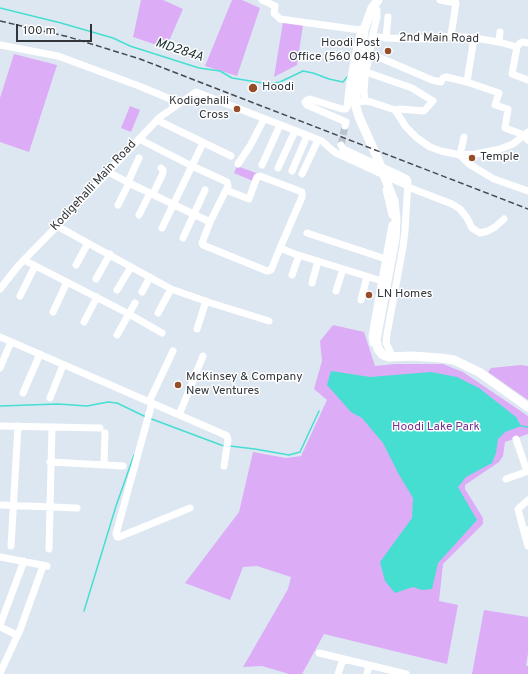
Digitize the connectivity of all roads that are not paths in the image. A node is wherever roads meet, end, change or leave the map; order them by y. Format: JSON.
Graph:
{"nodes":[{"id":1,"x":262,"y":0,"type":"edge"},
{"id":2,"x":378,"y":0,"type":"edge"},
{"id":3,"x":384,"y":0,"type":"edge"},
{"id":4,"x":440,"y":0,"type":"edge"},
{"id":5,"x":455,"y":2,"type":"edge"},
{"id":6,"x":378,"y":12,"type":"junction"},
{"id":7,"x":360,"y":30,"type":"junction"},
{"id":8,"x":500,"y":32,"type":"dead end"},
{"id":9,"x":372,"y":36,"type":"junction"},
{"id":10,"x":451,"y":36,"type":"junction"},
{"id":11,"x":386,"y":38,"type":"junction"},
{"id":12,"x":474,"y":38,"type":"junction"},
{"id":13,"x":498,"y":42,"type":"junction"},
{"id":14,"x":528,"y":43,"type":"edge"},
{"id":15,"x":0,"y":45,"type":"edge"},
{"id":16,"x":517,"y":47,"type":"junction"},
{"id":17,"x":369,"y":53,"type":"junction"},
{"id":18,"x":366,"y":72,"type":"junction"},
{"id":19,"x":528,"y":80,"type":"edge"},
{"id":20,"x":467,"y":82,"type":"junction"},
{"id":21,"x":365,"y":101,"type":"junction"},
{"id":22,"x":180,"y":103,"type":"junction"},
{"id":23,"x":348,"y":103,"type":"junction"},
{"id":24,"x":395,"y":110,"type":"junction"},
{"id":25,"x":264,"y":119,"type":"junction"},
{"id":26,"x":157,"y":120,"type":"junction"},
{"id":27,"x":280,"y":125,"type":"junction"},
{"id":28,"x":345,"y":126,"type":"dead end"},
{"id":29,"x":295,"y":131,"type":"junction"},
{"id":30,"x":307,"y":136,"type":"junction"},
{"id":31,"x":464,"y":136,"type":"dead end"},
{"id":32,"x":527,"y":136,"type":"edge"},
{"id":33,"x":139,"y":139,"type":"junction"},
{"id":34,"x":318,"y":140,"type":"junction"},
{"id":35,"x":203,"y":143,"type":"junction"},
{"id":36,"x":341,"y":145,"type":"dead end"},
{"id":37,"x":460,"y":155,"type":"junction"},
{"id":38,"x":231,"y":156,"type":"dead end"},
{"id":39,"x":139,"y":158,"type":"dead end"},
{"id":40,"x":238,"y":164,"type":"dead end"},
{"id":41,"x":262,"y":165,"type":"dead end"},
{"id":42,"x":192,"y":166,"type":"junction"},
{"id":43,"x":161,"y":168,"type":"dead end"},
{"id":44,"x":278,"y":168,"type":"dead end"},
{"id":45,"x":109,"y":171,"type":"junction"},
{"id":46,"x":292,"y":171,"type":"dead end"},
{"id":47,"x":380,"y":173,"type":"junction"},
{"id":48,"x":302,"y":174,"type":"dead end"},
{"id":49,"x":128,"y":182,"type":"junction"},
{"id":50,"x":408,"y":185,"type":"junction"},
{"id":51,"x":205,"y":190,"type":"dead end"},
{"id":52,"x":226,"y":190,"type":"junction"},
{"id":53,"x":528,"y":191,"type":"edge"},
{"id":54,"x":152,"y":193,"type":"junction"},
{"id":55,"x":407,"y":203,"type":"junction"},
{"id":56,"x":174,"y":204,"type":"junction"},
{"id":57,"x":118,"y":205,"type":"dead end"},
{"id":58,"x":390,"y":205,"type":"junction"},
{"id":59,"x":194,"y":214,"type":"junction"},
{"id":60,"x":139,"y":215,"type":"dead end"},
{"id":61,"x":504,"y":219,"type":"dead end"},
{"id":62,"x":210,"y":222,"type":"junction"},
{"id":63,"x":57,"y":226,"type":"junction"},
{"id":64,"x":162,"y":228,"type":"dead end"},
{"id":65,"x":306,"y":233,"type":"dead end"},
{"id":66,"x":183,"y":238,"type":"dead end"},
{"id":67,"x":88,"y":243,"type":"junction"},
{"id":68,"x":280,"y":248,"type":"junction"},
{"id":69,"x":110,"y":254,"type":"junction"},
{"id":70,"x":299,"y":255,"type":"junction"},
{"id":71,"x":386,"y":259,"type":"junction"},
{"id":72,"x":24,"y":260,"type":"junction"},
{"id":73,"x":318,"y":261,"type":"junction"},
{"id":74,"x":35,"y":266,"type":"junction"},
{"id":75,"x":76,"y":266,"type":"dead end"},
{"id":76,"x":131,"y":266,"type":"junction"},
{"id":77,"x":343,"y":269,"type":"junction"},
{"id":78,"x":292,"y":275,"type":"dead end"},
{"id":79,"x":150,"y":277,"type":"junction"},
{"id":80,"x":367,"y":277,"type":"junction"},
{"id":81,"x":96,"y":279,"type":"dead end"},
{"id":82,"x":382,"y":281,"type":"junction"},
{"id":83,"x":67,"y":282,"type":"junction"},
{"id":84,"x":312,"y":283,"type":"dead end"},
{"id":85,"x":0,"y":289,"type":"edge"},
{"id":86,"x":171,"y":289,"type":"junction"},
{"id":87,"x":117,"y":290,"type":"dead end"},
{"id":88,"x":336,"y":291,"type":"dead end"},
{"id":89,"x":142,"y":292,"type":"dead end"},
{"id":90,"x":20,"y":296,"type":"dead end"},
{"id":91,"x":96,"y":298,"type":"junction"},
{"id":92,"x":361,"y":300,"type":"dead end"},
{"id":93,"x":206,"y":301,"type":"junction"},
{"id":94,"x":135,"y":303,"type":"dead end"},
{"id":95,"x":53,"y":312,"type":"dead end"},
{"id":96,"x":158,"y":313,"type":"dead end"},
{"id":97,"x":129,"y":314,"type":"junction"},
{"id":98,"x":269,"y":321,"type":"dead end"},
{"id":99,"x":84,"y":322,"type":"dead end"},
{"id":100,"x":197,"y":329,"type":"dead end"},
{"id":101,"x":162,"y":333,"type":"dead end"},
{"id":102,"x":117,"y":335,"type":"dead end"},
{"id":103,"x":0,"y":337,"type":"edge"},
{"id":104,"x":11,"y":342,"type":"junction"},
{"id":105,"x":173,"y":350,"type":"dead end"},
{"id":106,"x":386,"y":350,"type":"junction"},
{"id":107,"x":40,"y":354,"type":"junction"},
{"id":108,"x":203,"y":356,"type":"dead end"},
{"id":109,"x":64,"y":365,"type":"junction"},
{"id":110,"x":0,"y":368,"type":"edge"},
{"id":111,"x":23,"y":393,"type":"dead end"},
{"id":112,"x":50,"y":398,"type":"dead end"},
{"id":113,"x":151,"y":403,"type":"junction"},
{"id":114,"x":528,"y":407,"type":"edge"},
{"id":115,"x":178,"y":415,"type":"junction"},
{"id":116,"x":0,"y":426,"type":"edge"},
{"id":117,"x":18,"y":426,"type":"junction"},
{"id":118,"x":52,"y":426,"type":"junction"},
{"id":119,"x":516,"y":439,"type":"dead end"},
{"id":120,"x":50,"y":462,"type":"junction"},
{"id":121,"x":104,"y":465,"type":"junction"},
{"id":122,"x":123,"y":466,"type":"dead end"},
{"id":123,"x":224,"y":466,"type":"dead end"},
{"id":124,"x":527,"y":471,"type":"edge"},
{"id":125,"x":506,"y":479,"type":"dead end"},
{"id":126,"x":528,"y":500,"type":"edge"},
{"id":127,"x":0,"y":505,"type":"edge"},
{"id":128,"x":14,"y":506,"type":"junction"},
{"id":129,"x":49,"y":508,"type":"junction"},
{"id":130,"x":77,"y":508,"type":"dead end"},
{"id":131,"x":190,"y":508,"type":"dead end"},
{"id":132,"x":526,"y":530,"type":"edge"},
{"id":133,"x":11,"y":546,"type":"dead end"},
{"id":134,"x":528,"y":546,"type":"edge"},
{"id":135,"x":49,"y":549,"type":"dead end"},
{"id":136,"x":0,"y":557,"type":"edge"},
{"id":137,"x":24,"y":561,"type":"junction"},
{"id":138,"x":0,"y":626,"type":"edge"},
{"id":139,"x":17,"y":635,"type":"junction"},
{"id":140,"x":319,"y":653,"type":"dead end"},
{"id":141,"x":343,"y":659,"type":"junction"},
{"id":142,"x":369,"y":665,"type":"junction"},
{"id":143,"x":0,"y":674,"type":"edge"},
{"id":144,"x":338,"y":674,"type":"edge"},
{"id":145,"x":367,"y":674,"type":"edge"},
{"id":146,"x":406,"y":674,"type":"edge"}],
"edges":[{"from":1,"to":7,"type":"street"},
{"from":2,"to":6,"type":"main road"},
{"from":3,"to":6,"type":"main road"},
{"from":4,"to":5,"type":"street"},
{"from":5,"to":10,"type":"street"},
{"from":6,"to":7,"type":"street"},
{"from":6,"to":9,"type":"street"},
{"from":6,"to":11,"type":"street"},
{"from":6,"to":106,"type":"main road"},
{"from":6,"to":106,"type":"main road"},
{"from":7,"to":23,"type":"street"},
{"from":8,"to":13,"type":"street"},
{"from":9,"to":11,"type":"street","name":"2nd Main Road"},
{"from":9,"to":17,"type":"street"},
{"from":10,"to":11,"type":"street","name":"2nd Main Road"},
{"from":10,"to":12,"type":"street","name":"2nd Main Road"},
{"from":12,"to":13,"type":"street","name":"2nd Main Road"},
{"from":12,"to":20,"type":"street"},
{"from":13,"to":16,"type":"street","name":"2nd Main Road"},
{"from":14,"to":16,"type":"street"},
{"from":15,"to":22,"type":"street"},
{"from":16,"to":19,"type":"street"},
{"from":17,"to":18,"type":"street"},
{"from":17,"to":20,"type":"street"},
{"from":18,"to":21,"type":"street"},
{"from":18,"to":24,"type":"street"},
{"from":20,"to":32,"type":"street"},
{"from":21,"to":23,"type":"street"},
{"from":21,"to":24,"type":"street"},
{"from":22,"to":25,"type":"street","name":"Kodigehalli Main Road"},
{"from":22,"to":26,"type":"street","name":"Kodigehalli Main Road"},
{"from":23,"to":28,"type":"street"},
{"from":24,"to":37,"type":"street"},
{"from":25,"to":27,"type":"street"},
{"from":25,"to":40,"type":"street"},
{"from":26,"to":33,"type":"street","name":"Kodigehalli Main Road"},
{"from":26,"to":35,"type":"street"},
{"from":27,"to":29,"type":"street"},
{"from":27,"to":41,"type":"street"},
{"from":29,"to":30,"type":"street"},
{"from":29,"to":44,"type":"street"},
{"from":30,"to":34,"type":"street"},
{"from":30,"to":46,"type":"street"},
{"from":31,"to":37,"type":"street"},
{"from":32,"to":37,"type":"street"},
{"from":33,"to":42,"type":"street"},
{"from":33,"to":45,"type":"street","name":"Kodigehalli Main Road"},
{"from":34,"to":47,"type":"street"},
{"from":34,"to":48,"type":"street"},
{"from":35,"to":38,"type":"street"},
{"from":35,"to":42,"type":"street"},
{"from":36,"to":50,"type":"street"},
{"from":37,"to":53,"type":"street"},
{"from":39,"to":49,"type":"street"},
{"from":42,"to":52,"type":"street"},
{"from":42,"to":56,"type":"street"},
{"from":43,"to":54,"type":"street"},
{"from":45,"to":49,"type":"street"},
{"from":45,"to":63,"type":"street","name":"Kodigehalli Main Road"},
{"from":47,"to":50,"type":"street"},
{"from":47,"to":58,"type":"street"},
{"from":49,"to":54,"type":"street"},
{"from":49,"to":57,"type":"street"},
{"from":50,"to":55,"type":"street"},
{"from":50,"to":61,"type":"street"},
{"from":51,"to":59,"type":"street"},
{"from":52,"to":62,"type":"street"},
{"from":52,"to":68,"type":"street"},
{"from":54,"to":56,"type":"street"},
{"from":54,"to":60,"type":"street"},
{"from":55,"to":58,"type":"street"},
{"from":55,"to":106,"type":"street"},
{"from":56,"to":59,"type":"street"},
{"from":56,"to":64,"type":"street"},
{"from":58,"to":71,"type":"street"},
{"from":59,"to":62,"type":"street"},
{"from":59,"to":66,"type":"street"},
{"from":62,"to":68,"type":"street"},
{"from":63,"to":67,"type":"street"},
{"from":63,"to":72,"type":"street","name":"Kodigehalli Main Road"},
{"from":65,"to":71,"type":"street"},
{"from":67,"to":69,"type":"street"},
{"from":67,"to":75,"type":"street"},
{"from":68,"to":70,"type":"street"},
{"from":69,"to":76,"type":"street"},
{"from":69,"to":81,"type":"street"},
{"from":70,"to":73,"type":"street"},
{"from":70,"to":78,"type":"street"},
{"from":71,"to":82,"type":"street"},
{"from":72,"to":74,"type":"street"},
{"from":72,"to":85,"type":"street","name":"Kodigehalli Main Road"},
{"from":73,"to":77,"type":"street"},
{"from":73,"to":84,"type":"street"},
{"from":74,"to":83,"type":"street"},
{"from":74,"to":90,"type":"street"},
{"from":76,"to":79,"type":"street"},
{"from":76,"to":87,"type":"street"},
{"from":77,"to":80,"type":"street"},
{"from":77,"to":88,"type":"street"},
{"from":79,"to":86,"type":"street"},
{"from":79,"to":89,"type":"street"},
{"from":80,"to":82,"type":"street"},
{"from":80,"to":92,"type":"street"},
{"from":82,"to":106,"type":"street"},
{"from":83,"to":91,"type":"street"},
{"from":83,"to":95,"type":"street"},
{"from":86,"to":93,"type":"street"},
{"from":86,"to":96,"type":"street"},
{"from":91,"to":97,"type":"street"},
{"from":91,"to":99,"type":"street"},
{"from":93,"to":98,"type":"street"},
{"from":93,"to":100,"type":"street"},
{"from":94,"to":97,"type":"street"},
{"from":97,"to":101,"type":"street"},
{"from":97,"to":102,"type":"street"},
{"from":103,"to":104,"type":"street"},
{"from":104,"to":107,"type":"street"},
{"from":104,"to":110,"type":"street"},
{"from":105,"to":113,"type":"street"},
{"from":106,"to":114,"type":"main road"},
{"from":107,"to":109,"type":"street"},
{"from":107,"to":111,"type":"street"},
{"from":108,"to":115,"type":"street"},
{"from":109,"to":112,"type":"street"},
{"from":109,"to":113,"type":"street"},
{"from":113,"to":115,"type":"street"},
{"from":113,"to":131,"type":"street"},
{"from":115,"to":123,"type":"street"},
{"from":116,"to":117,"type":"street"},
{"from":117,"to":118,"type":"street"},
{"from":117,"to":128,"type":"street"},
{"from":118,"to":120,"type":"street"},
{"from":118,"to":121,"type":"street"},
{"from":119,"to":124,"type":"street"},
{"from":120,"to":121,"type":"street"},
{"from":120,"to":129,"type":"street"},
{"from":121,"to":122,"type":"street"},
{"from":124,"to":125,"type":"street"},
{"from":126,"to":132,"type":"street"},
{"from":127,"to":128,"type":"street"},
{"from":128,"to":129,"type":"street"},
{"from":128,"to":133,"type":"street"},
{"from":129,"to":130,"type":"street"},
{"from":129,"to":135,"type":"street"},
{"from":132,"to":134,"type":"street"},
{"from":136,"to":137,"type":"street"},
{"from":137,"to":138,"type":"street"},
{"from":137,"to":139,"type":"street"},
{"from":138,"to":139,"type":"street"},
{"from":139,"to":143,"type":"street"},
{"from":140,"to":141,"type":"street"},
{"from":141,"to":142,"type":"street"},
{"from":141,"to":144,"type":"street"},
{"from":142,"to":145,"type":"street"},
{"from":142,"to":146,"type":"street"}]}
